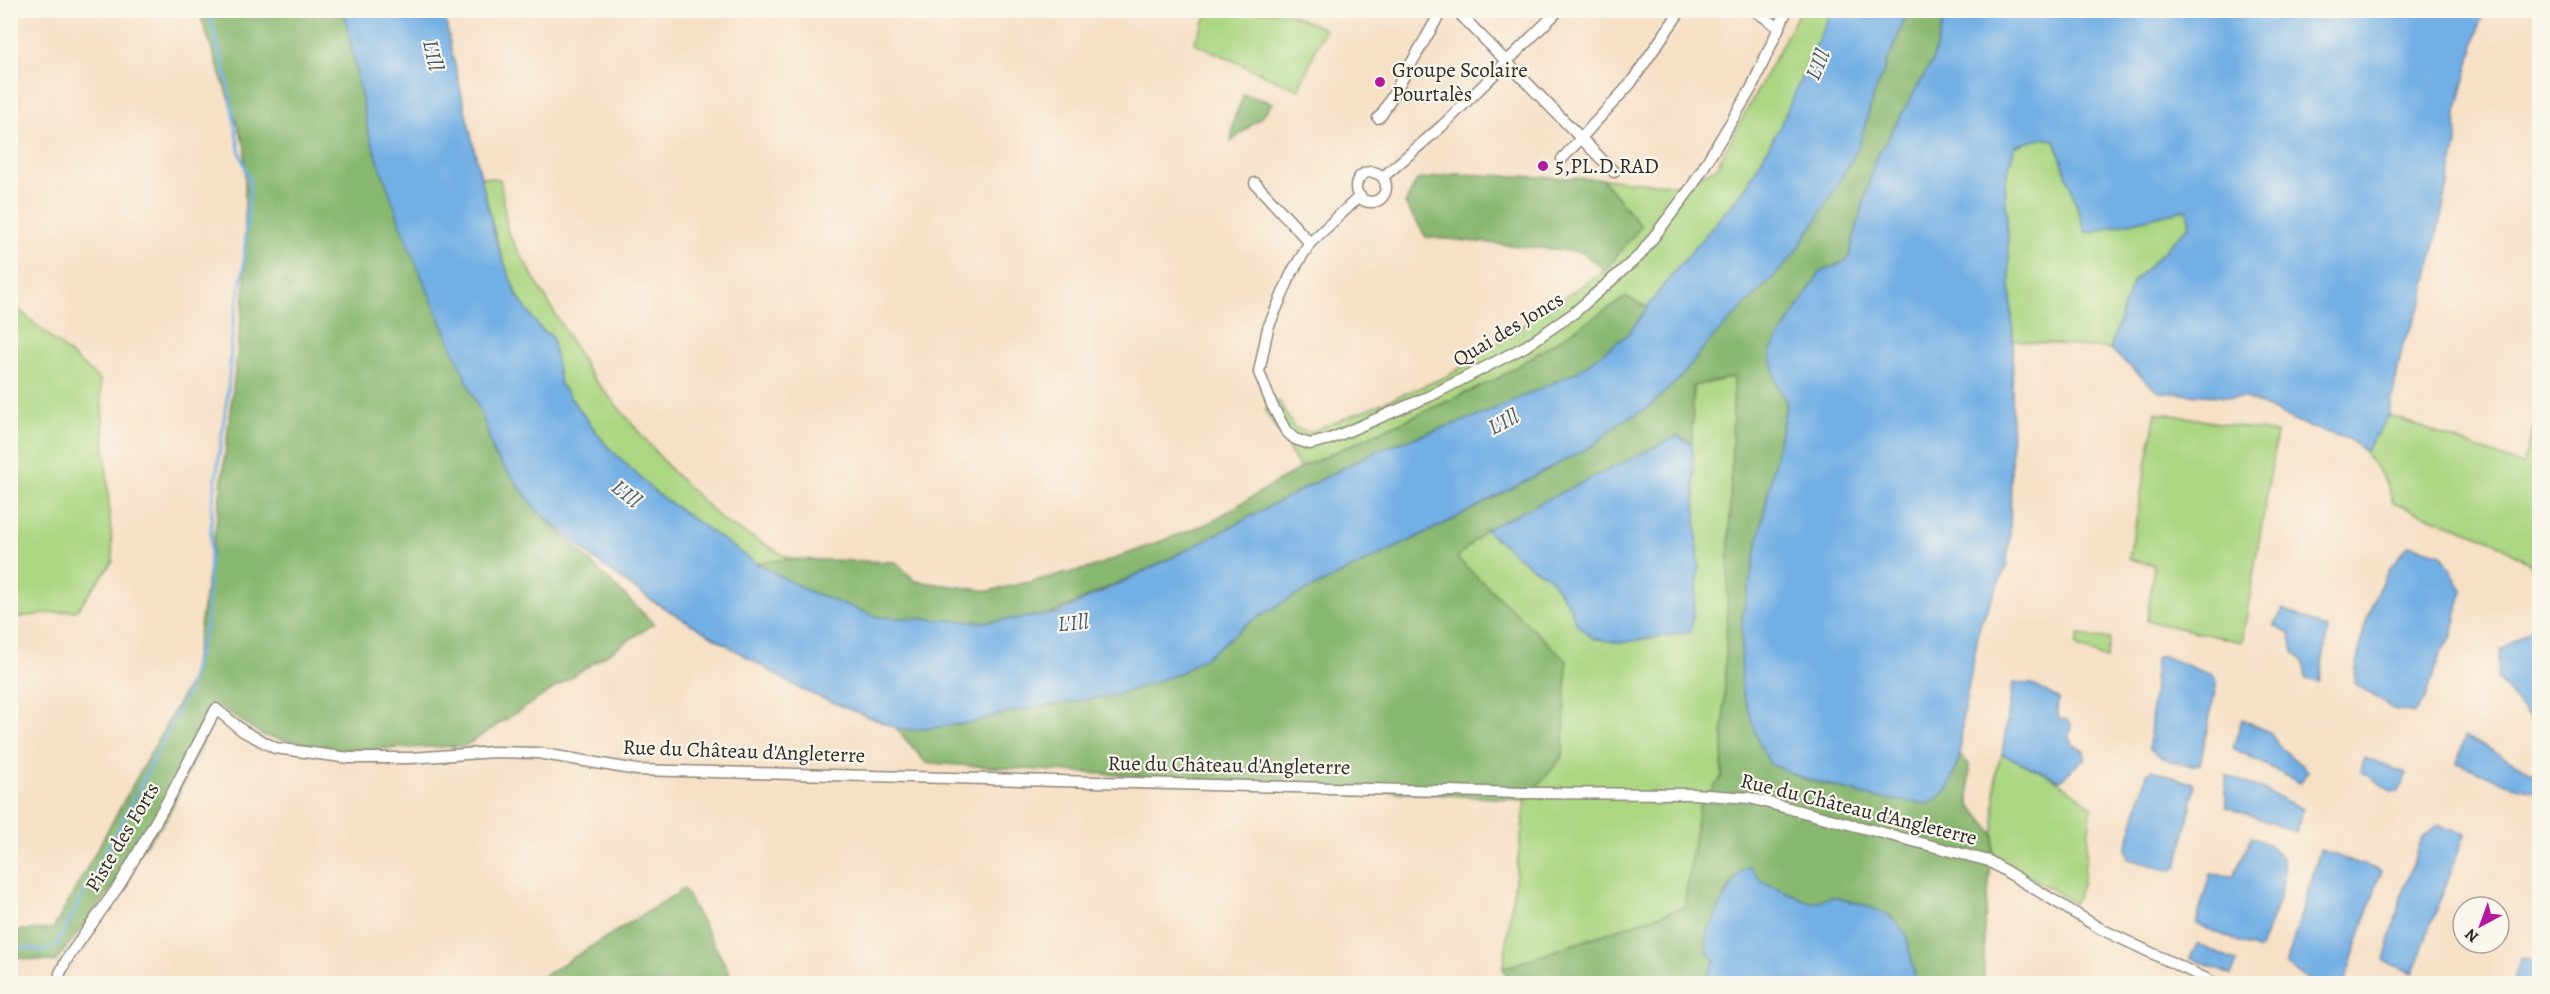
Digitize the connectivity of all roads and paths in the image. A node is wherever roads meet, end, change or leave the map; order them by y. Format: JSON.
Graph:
{"nodes":[{"id":1,"x":1442,"y":10,"type":"edge"},
{"id":2,"x":1456,"y":10,"type":"edge"},
{"id":3,"x":1559,"y":10,"type":"edge"},
{"id":4,"x":1681,"y":10,"type":"edge"},
{"id":5,"x":1754,"y":10,"type":"edge"},
{"id":6,"x":1787,"y":10,"type":"edge"},
{"id":7,"x":1778,"y":27,"type":"junction"},
{"id":8,"x":1506,"y":64,"type":"junction"},
{"id":9,"x":1378,"y":118,"type":"dead end"},
{"id":10,"x":1581,"y":140,"type":"junction"},
{"id":11,"x":1562,"y":159,"type":"dead end"},
{"id":12,"x":1614,"y":172,"type":"dead end"},
{"id":13,"x":1383,"y":177,"type":"junction"},
{"id":14,"x":1255,"y":183,"type":"dead end"},
{"id":15,"x":1360,"y":196,"type":"junction"},
{"id":16,"x":1310,"y":243,"type":"junction"},
{"id":17,"x":216,"y":709,"type":"joint"},
{"id":18,"x":59,"y":984,"type":"edge"},
{"id":19,"x":2217,"y":984,"type":"edge"}],
"edges":[{"from":1,"to":9,"type":"street"},
{"from":2,"to":8,"type":"street"},
{"from":3,"to":8,"type":"street"},
{"from":4,"to":10,"type":"street"},
{"from":5,"to":7,"type":"street"},
{"from":6,"to":7,"type":"street","name":"Quai des Joncs"},
{"from":7,"to":16,"type":"street","name":"Quai des Joncs"},
{"from":8,"to":10,"type":"street"},
{"from":8,"to":13,"type":"street"},
{"from":10,"to":11,"type":"street"},
{"from":10,"to":12,"type":"street"},
{"from":13,"to":15,"type":"street"},
{"from":13,"to":15,"type":"street"},
{"from":14,"to":16,"type":"street"},
{"from":15,"to":16,"type":"street"},
{"from":17,"to":18,"type":"street","name":"Piste des Forts"},
{"from":17,"to":19,"type":"street","name":"Rue du Château d'Angleterre"}]}
